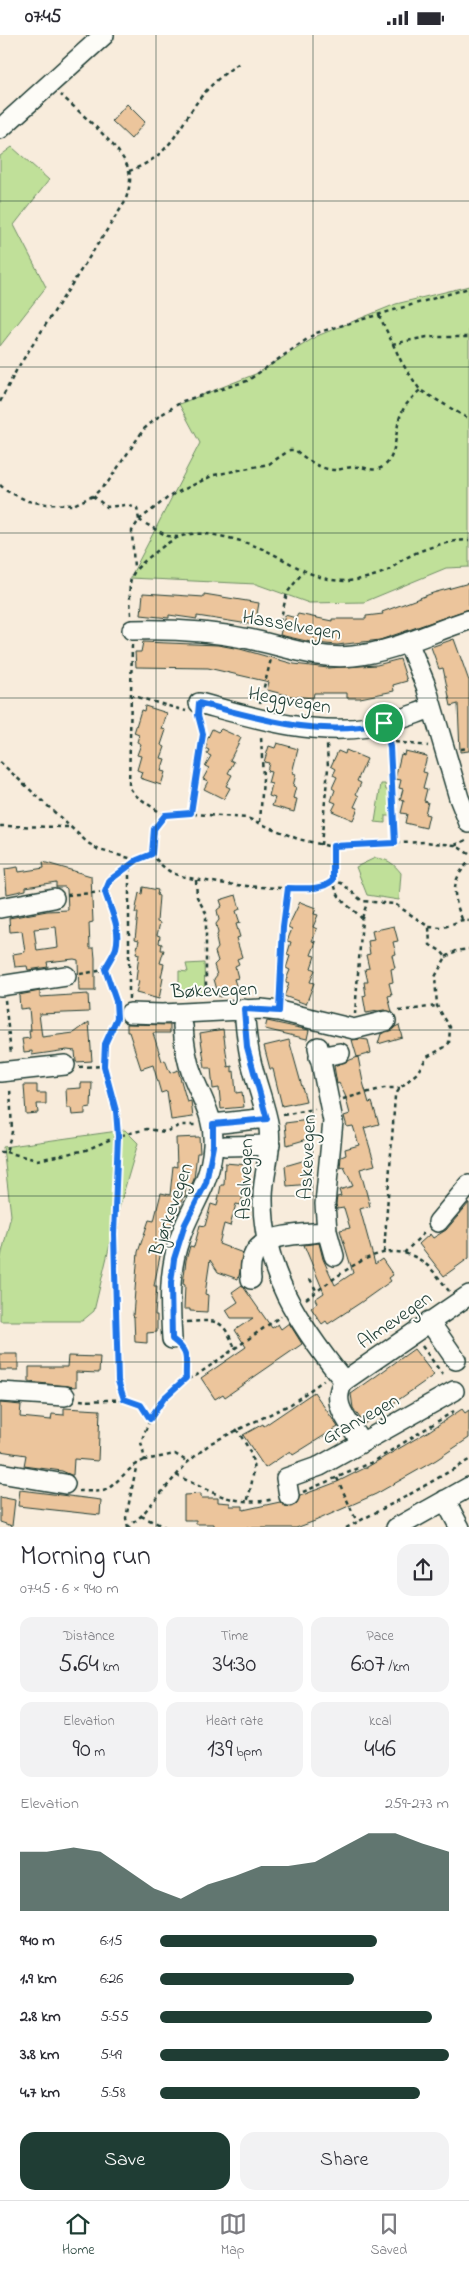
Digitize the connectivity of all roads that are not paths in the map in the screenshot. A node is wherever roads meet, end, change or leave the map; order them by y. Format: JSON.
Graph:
{"nodes":[{"id":1,"x":104,"y":35,"type":"edge"},
{"id":2,"x":0,"y":129,"type":"edge"},
{"id":3,"x":469,"y":620,"type":"edge"},
{"id":4,"x":132,"y":630,"type":"road end"},
{"id":5,"x":408,"y":642,"type":"junction"},
{"id":6,"x":199,"y":703,"type":"road end"},
{"id":7,"x":432,"y":708,"type":"junction"},
{"id":8,"x":469,"y":823,"type":"edge"},
{"id":9,"x":54,"y":898,"type":"road end"},
{"id":10,"x":0,"y":908,"type":"edge"},
{"id":11,"x":66,"y":976,"type":"road end"},
{"id":12,"x":0,"y":985,"type":"edge"},
{"id":13,"x":244,"y":1009,"type":"junction"},
{"id":14,"x":121,"y":1014,"type":"road end"},
{"id":15,"x":386,"y":1021,"type":"road end"},
{"id":16,"x":183,"y":1026,"type":"dead end"},
{"id":17,"x":340,"y":1053,"type":"dead end"},
{"id":18,"x":69,"y":1066,"type":"road end"},
{"id":19,"x":5,"y":1071,"type":"edge"},
{"id":20,"x":267,"y":1119,"type":"junction"},
{"id":21,"x":213,"y":1124,"type":"junction"},
{"id":22,"x":270,"y":1145,"type":"junction"},
{"id":23,"x":225,"y":1147,"type":"dead end"},
{"id":24,"x":469,"y":1185,"type":"edge"},
{"id":25,"x":438,"y":1222,"type":"road end"},
{"id":26,"x":327,"y":1231,"type":"junction"},
{"id":27,"x":265,"y":1241,"type":"junction"},
{"id":28,"x":334,"y":1255,"type":"dead end"},
{"id":29,"x":251,"y":1279,"type":"dead end"},
{"id":30,"x":463,"y":1298,"type":"edge"},
{"id":31,"x":429,"y":1321,"type":"junction"},
{"id":32,"x":172,"y":1331,"type":"road end"},
{"id":33,"x":456,"y":1361,"type":"dead end"},
{"id":34,"x":344,"y":1381,"type":"junction"},
{"id":35,"x":454,"y":1391,"type":"road end"},
{"id":36,"x":0,"y":1392,"type":"edge"},
{"id":37,"x":65,"y":1396,"type":"road end"},
{"id":38,"x":362,"y":1442,"type":"junction"},
{"id":39,"x":0,"y":1473,"type":"edge"},
{"id":40,"x":65,"y":1484,"type":"road end"},
{"id":41,"x":287,"y":1487,"type":"dead end"},
{"id":42,"x":469,"y":1487,"type":"edge"},
{"id":43,"x":445,"y":1500,"type":"junction"},
{"id":44,"x":396,"y":1527,"type":"edge"},
{"id":45,"x":460,"y":1527,"type":"edge"}],
"edges":[{"from":1,"to":2,"type":"street"},
{"from":3,"to":5,"type":"street","name":"Hasselvegen"},
{"from":4,"to":5,"type":"street","name":"Hasselvegen"},
{"from":5,"to":7,"type":"street"},
{"from":6,"to":7,"type":"street","name":"Heggvegen"},
{"from":7,"to":8,"type":"street"},
{"from":9,"to":10,"type":"street"},
{"from":11,"to":12,"type":"street"},
{"from":13,"to":14,"type":"street","name":"Bøkevegen"},
{"from":13,"to":15,"type":"street","name":"Bøkevegen"},
{"from":13,"to":20,"type":"street","name":"Asalvegen"},
{"from":16,"to":21,"type":"street","name":"Bjørkevegen"},
{"from":17,"to":26,"type":"street","name":"Askevegen"},
{"from":18,"to":19,"type":"street"},
{"from":20,"to":21,"type":"street"},
{"from":20,"to":22,"type":"street","name":"Asalvegen"},
{"from":21,"to":32,"type":"street","name":"Bjørkevegen"},
{"from":22,"to":23,"type":"street"},
{"from":22,"to":27,"type":"street","name":"Asalvegen"},
{"from":24,"to":25,"type":"street"},
{"from":26,"to":27,"type":"street"},
{"from":26,"to":28,"type":"street","name":"Askevegen"},
{"from":27,"to":29,"type":"street"},
{"from":27,"to":34,"type":"street","name":"Asalvegen"},
{"from":30,"to":31,"type":"street","name":"Almevegen"},
{"from":31,"to":33,"type":"street"},
{"from":31,"to":34,"type":"street","name":"Almevegen"},
{"from":34,"to":38,"type":"street"},
{"from":35,"to":38,"type":"street","name":"Granvegen"},
{"from":36,"to":37,"type":"street"},
{"from":38,"to":41,"type":"street","name":"Granvegen"},
{"from":39,"to":40,"type":"street"},
{"from":42,"to":43,"type":"street"},
{"from":43,"to":44,"type":"street"},
{"from":43,"to":45,"type":"street"}]}
